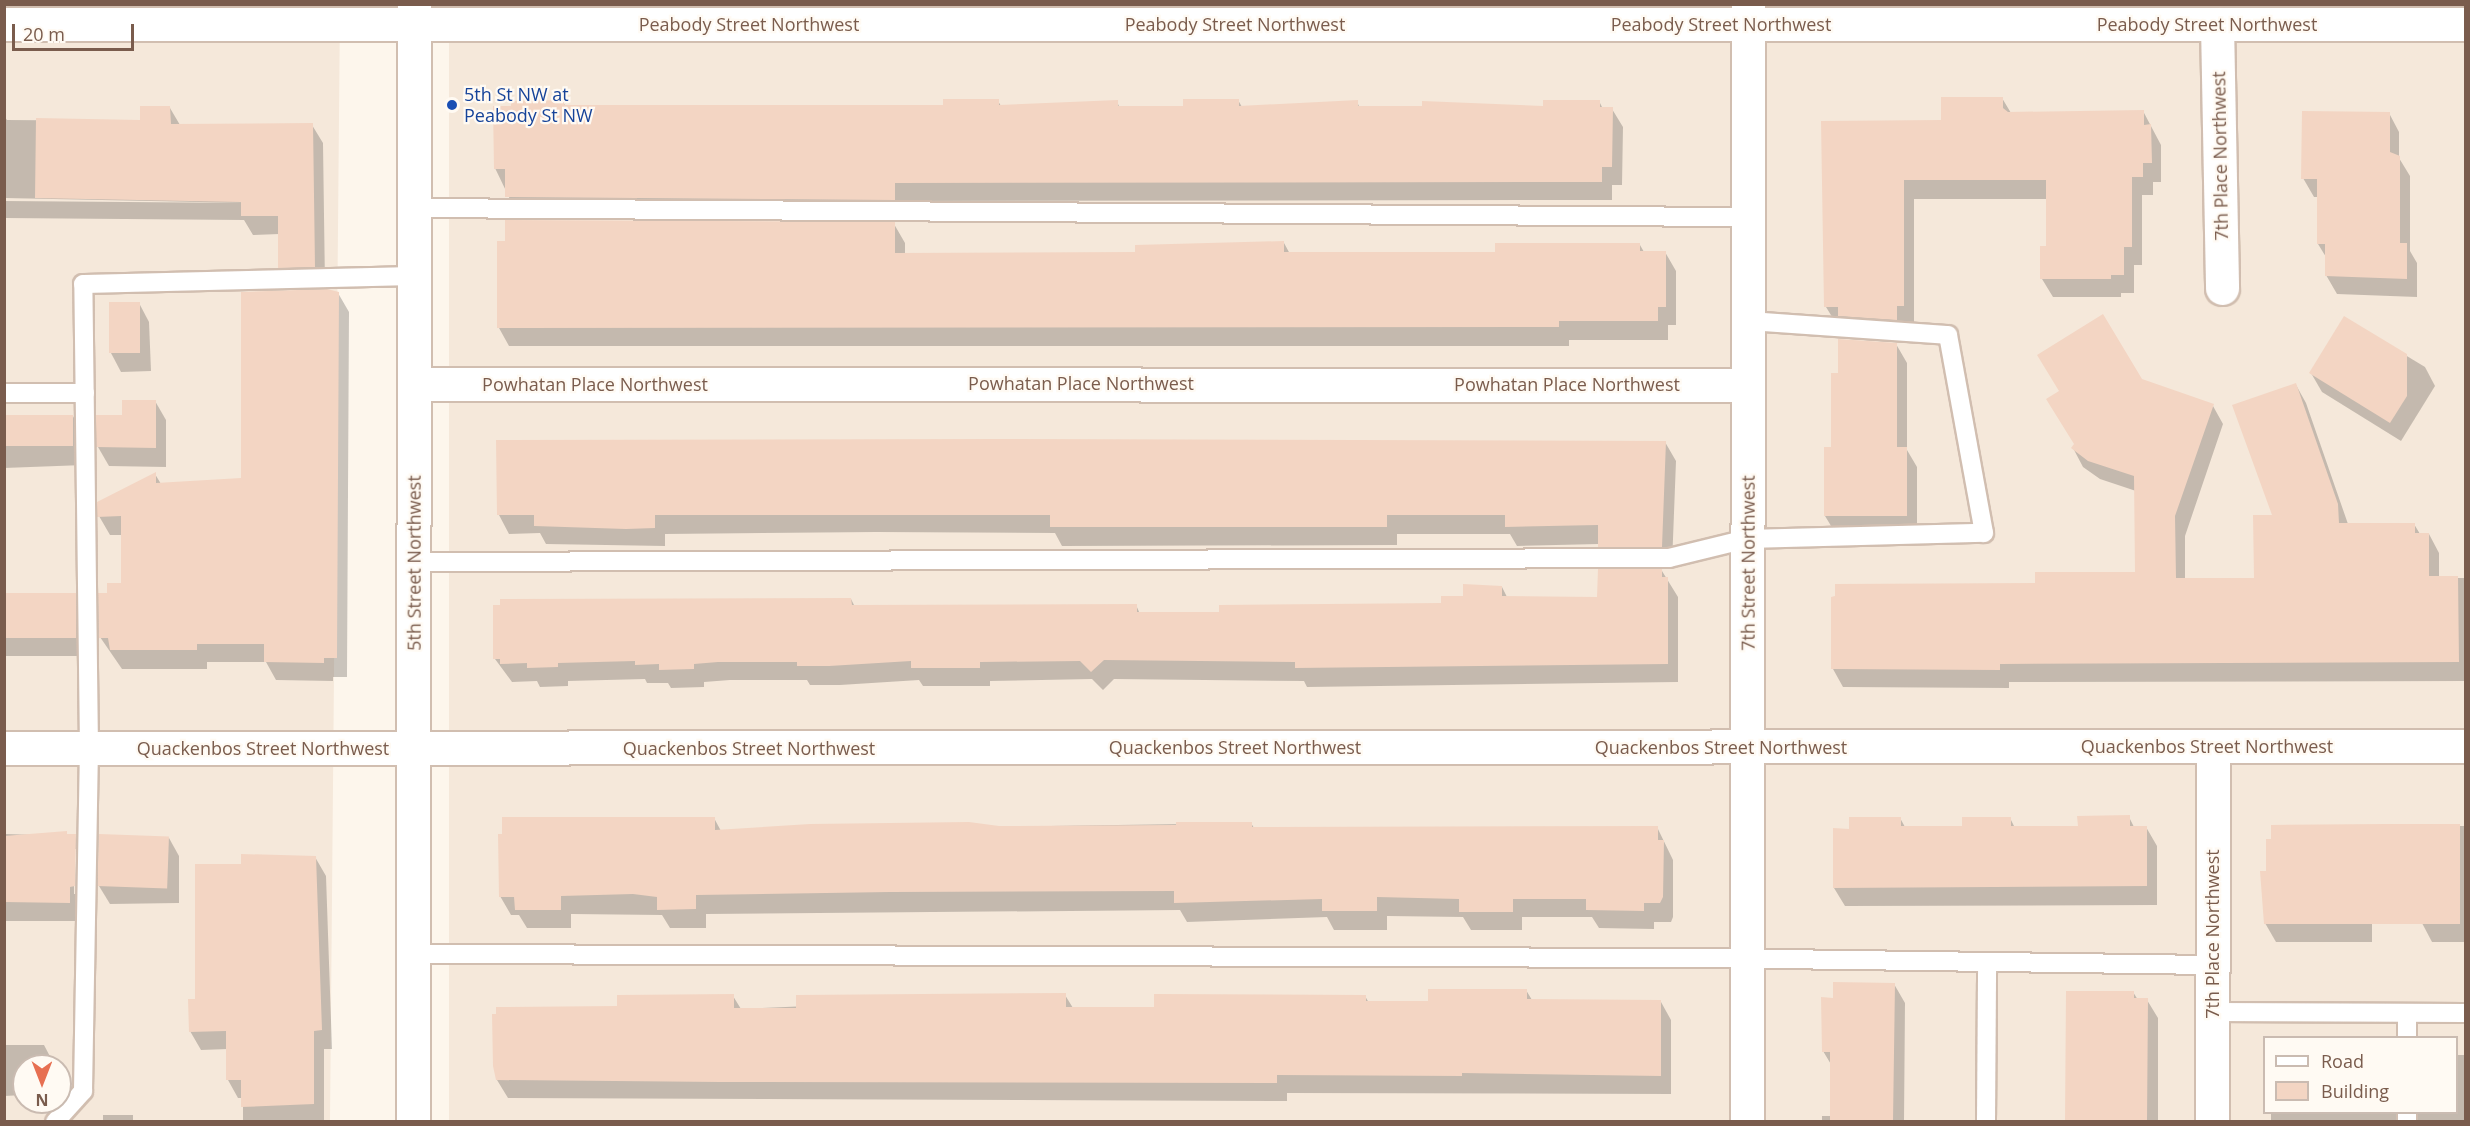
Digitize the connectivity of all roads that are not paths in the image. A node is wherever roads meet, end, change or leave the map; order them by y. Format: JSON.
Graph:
{"nodes":[{"id":1,"x":414,"y":14,"type":"edge"},
{"id":2,"x":1748,"y":14,"type":"edge"},
{"id":3,"x":4,"y":24,"type":"edge"},
{"id":4,"x":2217,"y":24,"type":"junction"},
{"id":5,"x":2466,"y":24,"type":"edge"},
{"id":6,"x":414,"y":208,"type":"junction"},
{"id":7,"x":1747,"y":216,"type":"junction"},
{"id":8,"x":414,"y":276,"type":"junction"},
{"id":9,"x":2222,"y":288,"type":"dead end"},
{"id":10,"x":1747,"y":321,"type":"junction"},
{"id":11,"x":414,"y":384,"type":"junction"},
{"id":12,"x":1747,"y":385,"type":"junction"},
{"id":13,"x":4,"y":393,"type":"edge"},
{"id":14,"x":84,"y":393,"type":"junction"},
{"id":15,"x":1747,"y":539,"type":"junction"},
{"id":16,"x":414,"y":562,"type":"junction"},
{"id":17,"x":2213,"y":746,"type":"junction"},
{"id":18,"x":2466,"y":746,"type":"edge"},
{"id":19,"x":1748,"y":747,"type":"junction"},
{"id":20,"x":4,"y":748,"type":"edge"},
{"id":21,"x":89,"y":748,"type":"junction"},
{"id":22,"x":413,"y":748,"type":"junction"},
{"id":23,"x":413,"y":954,"type":"junction"},
{"id":24,"x":1747,"y":959,"type":"junction"},
{"id":25,"x":1988,"y":963,"type":"junction"},
{"id":26,"x":2212,"y":965,"type":"junction"},
{"id":27,"x":2212,"y":1012,"type":"junction"},
{"id":28,"x":2466,"y":1013,"type":"edge"},
{"id":29,"x":2407,"y":1014,"type":"junction"},
{"id":30,"x":2407,"y":1036,"type":"edge"},
{"id":31,"x":55,"y":1122,"type":"edge"},
{"id":32,"x":413,"y":1122,"type":"edge"},
{"id":33,"x":1747,"y":1122,"type":"edge"},
{"id":34,"x":1986,"y":1122,"type":"edge"},
{"id":35,"x":2212,"y":1122,"type":"edge"}],
"edges":[{"from":1,"to":2,"type":"street","name":"Peabody Street Northwest"},
{"from":1,"to":3,"type":"street","name":"Peabody Street Northwest"},
{"from":1,"to":6,"type":"street","name":"5th Street Northwest"},
{"from":2,"to":4,"type":"street","name":"Peabody Street Northwest"},
{"from":2,"to":7,"type":"street","name":"7th Street Northwest"},
{"from":4,"to":5,"type":"street","name":"Peabody Street Northwest"},
{"from":4,"to":9,"type":"street","name":"7th Place Northwest"},
{"from":6,"to":7,"type":"lane"},
{"from":6,"to":8,"type":"street","name":"5th Street Northwest"},
{"from":7,"to":10,"type":"street","name":"7th Street Northwest"},
{"from":8,"to":11,"type":"street","name":"5th Street Northwest"},
{"from":8,"to":14,"type":"lane"},
{"from":10,"to":12,"type":"street","name":"7th Street Northwest"},
{"from":10,"to":15,"type":"lane"},
{"from":11,"to":12,"type":"street","name":"Powhatan Place Northwest"},
{"from":11,"to":16,"type":"street","name":"5th Street Northwest"},
{"from":12,"to":15,"type":"street","name":"7th Street Northwest"},
{"from":13,"to":14,"type":"lane"},
{"from":14,"to":21,"type":"lane"},
{"from":15,"to":16,"type":"lane"},
{"from":15,"to":19,"type":"street","name":"7th Street Northwest"},
{"from":16,"to":22,"type":"street","name":"5th Street Northwest"},
{"from":17,"to":18,"type":"street","name":"Quackenbos Street Northwest"},
{"from":17,"to":19,"type":"street","name":"Quackenbos Street Northwest"},
{"from":17,"to":26,"type":"street","name":"7th Place Northwest"},
{"from":19,"to":22,"type":"street","name":"Quackenbos Street Northwest"},
{"from":19,"to":24,"type":"street","name":"7th Street Northwest"},
{"from":20,"to":21,"type":"street","name":"Quackenbos Street Northwest"},
{"from":21,"to":22,"type":"street","name":"Quackenbos Street Northwest"},
{"from":21,"to":31,"type":"lane"},
{"from":22,"to":23,"type":"street","name":"5th Street Northwest"},
{"from":23,"to":24,"type":"lane"},
{"from":23,"to":32,"type":"street","name":"5th Street Northwest"},
{"from":24,"to":25,"type":"lane"},
{"from":24,"to":33,"type":"street","name":"7th Street Northwest"},
{"from":25,"to":26,"type":"lane"},
{"from":25,"to":34,"type":"lane"},
{"from":26,"to":27,"type":"street","name":"7th Place Northwest"},
{"from":27,"to":29,"type":"lane"},
{"from":27,"to":35,"type":"street","name":"7th Place Northwest"},
{"from":28,"to":29,"type":"lane"},
{"from":29,"to":30,"type":"lane"}]}
